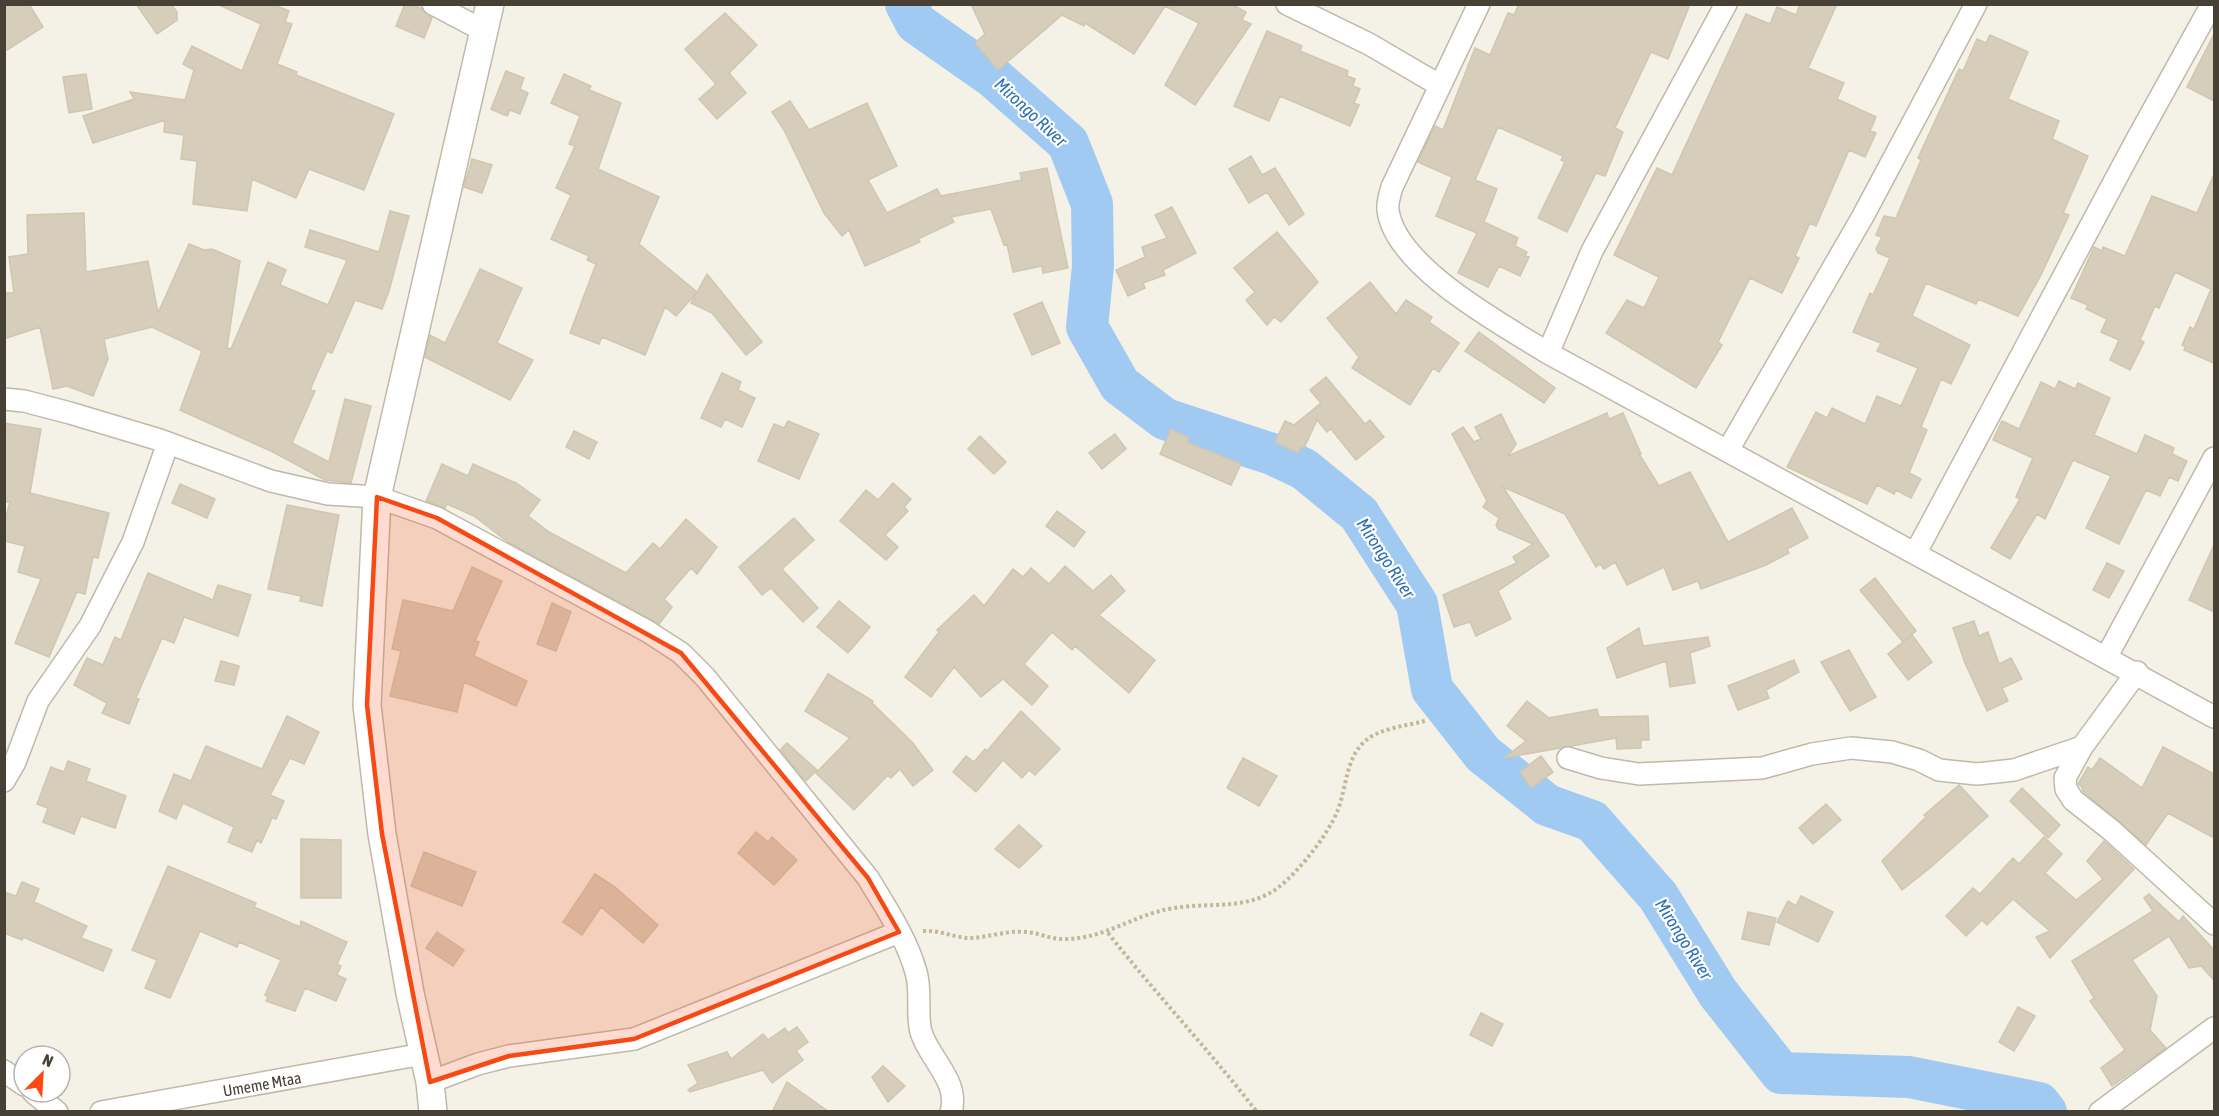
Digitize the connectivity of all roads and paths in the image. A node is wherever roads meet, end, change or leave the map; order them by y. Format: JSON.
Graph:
{"nodes":[{"id":1,"x":433,"y":4,"type":"edge"},
{"id":2,"x":490,"y":4,"type":"edge"},
{"id":3,"x":1287,"y":4,"type":"edge"},
{"id":4,"x":1479,"y":4,"type":"edge"},
{"id":5,"x":1726,"y":4,"type":"edge"},
{"id":6,"x":1976,"y":4,"type":"edge"},
{"id":7,"x":2212,"y":4,"type":"edge"},
{"id":8,"x":484,"y":31,"type":"junction"},
{"id":9,"x":1439,"y":85,"type":"junction"},
{"id":10,"x":1548,"y":352,"type":"junction"},
{"id":11,"x":4,"y":399,"type":"edge"},
{"id":12,"x":168,"y":443,"type":"junction"},
{"id":13,"x":1728,"y":450,"type":"junction"},
{"id":14,"x":2214,"y":458,"type":"edge"},
{"id":15,"x":377,"y":497,"type":"junction"},
{"id":16,"x":1916,"y":552,"type":"junction"},
{"id":17,"x":2107,"y":656,"type":"junction"},
{"id":18,"x":2137,"y":672,"type":"junction"},
{"id":19,"x":2214,"y":716,"type":"edge"},
{"id":20,"x":1425,"y":721,"type":"dead end"},
{"id":21,"x":2082,"y":747,"type":"junction"},
{"id":22,"x":1568,"y":758,"type":"dead end"},
{"id":23,"x":4,"y":781,"type":"edge"},
{"id":24,"x":2214,"y":924,"type":"edge"},
{"id":25,"x":1108,"y":933,"type":"junction"},
{"id":26,"x":901,"y":934,"type":"junction"},
{"id":27,"x":2214,"y":1028,"type":"edge"},
{"id":28,"x":423,"y":1054,"type":"junction"},
{"id":29,"x":430,"y":1082,"type":"junction"},
{"id":30,"x":102,"y":1112,"type":"edge"},
{"id":31,"x":433,"y":1112,"type":"edge"},
{"id":32,"x":951,"y":1112,"type":"edge"},
{"id":33,"x":1257,"y":1112,"type":"edge"},
{"id":34,"x":2100,"y":1112,"type":"edge"}],
"edges":[{"from":1,"to":8,"type":"street"},
{"from":2,"to":8,"type":"street"},
{"from":3,"to":9,"type":"street"},
{"from":4,"to":9,"type":"street"},
{"from":5,"to":10,"type":"street"},
{"from":6,"to":13,"type":"street"},
{"from":7,"to":16,"type":"street"},
{"from":8,"to":15,"type":"street"},
{"from":9,"to":10,"type":"street"},
{"from":10,"to":13,"type":"street"},
{"from":11,"to":12,"type":"street"},
{"from":12,"to":15,"type":"street"},
{"from":12,"to":23,"type":"street"},
{"from":13,"to":16,"type":"street"},
{"from":14,"to":17,"type":"street"},
{"from":15,"to":26,"type":"street"},
{"from":15,"to":28,"type":"street"},
{"from":16,"to":17,"type":"street"},
{"from":17,"to":18,"type":"street"},
{"from":18,"to":19,"type":"street"},
{"from":18,"to":21,"type":"street"},
{"from":20,"to":25,"type":"path"},
{"from":21,"to":22,"type":"street"},
{"from":21,"to":24,"type":"street"},
{"from":25,"to":26,"type":"path"},
{"from":25,"to":33,"type":"path"},
{"from":26,"to":29,"type":"street"},
{"from":26,"to":32,"type":"street"},
{"from":27,"to":34,"type":"street"},
{"from":28,"to":29,"type":"street"},
{"from":28,"to":30,"type":"street","name":"Umeme Mtaa"},
{"from":29,"to":31,"type":"street"}]}
